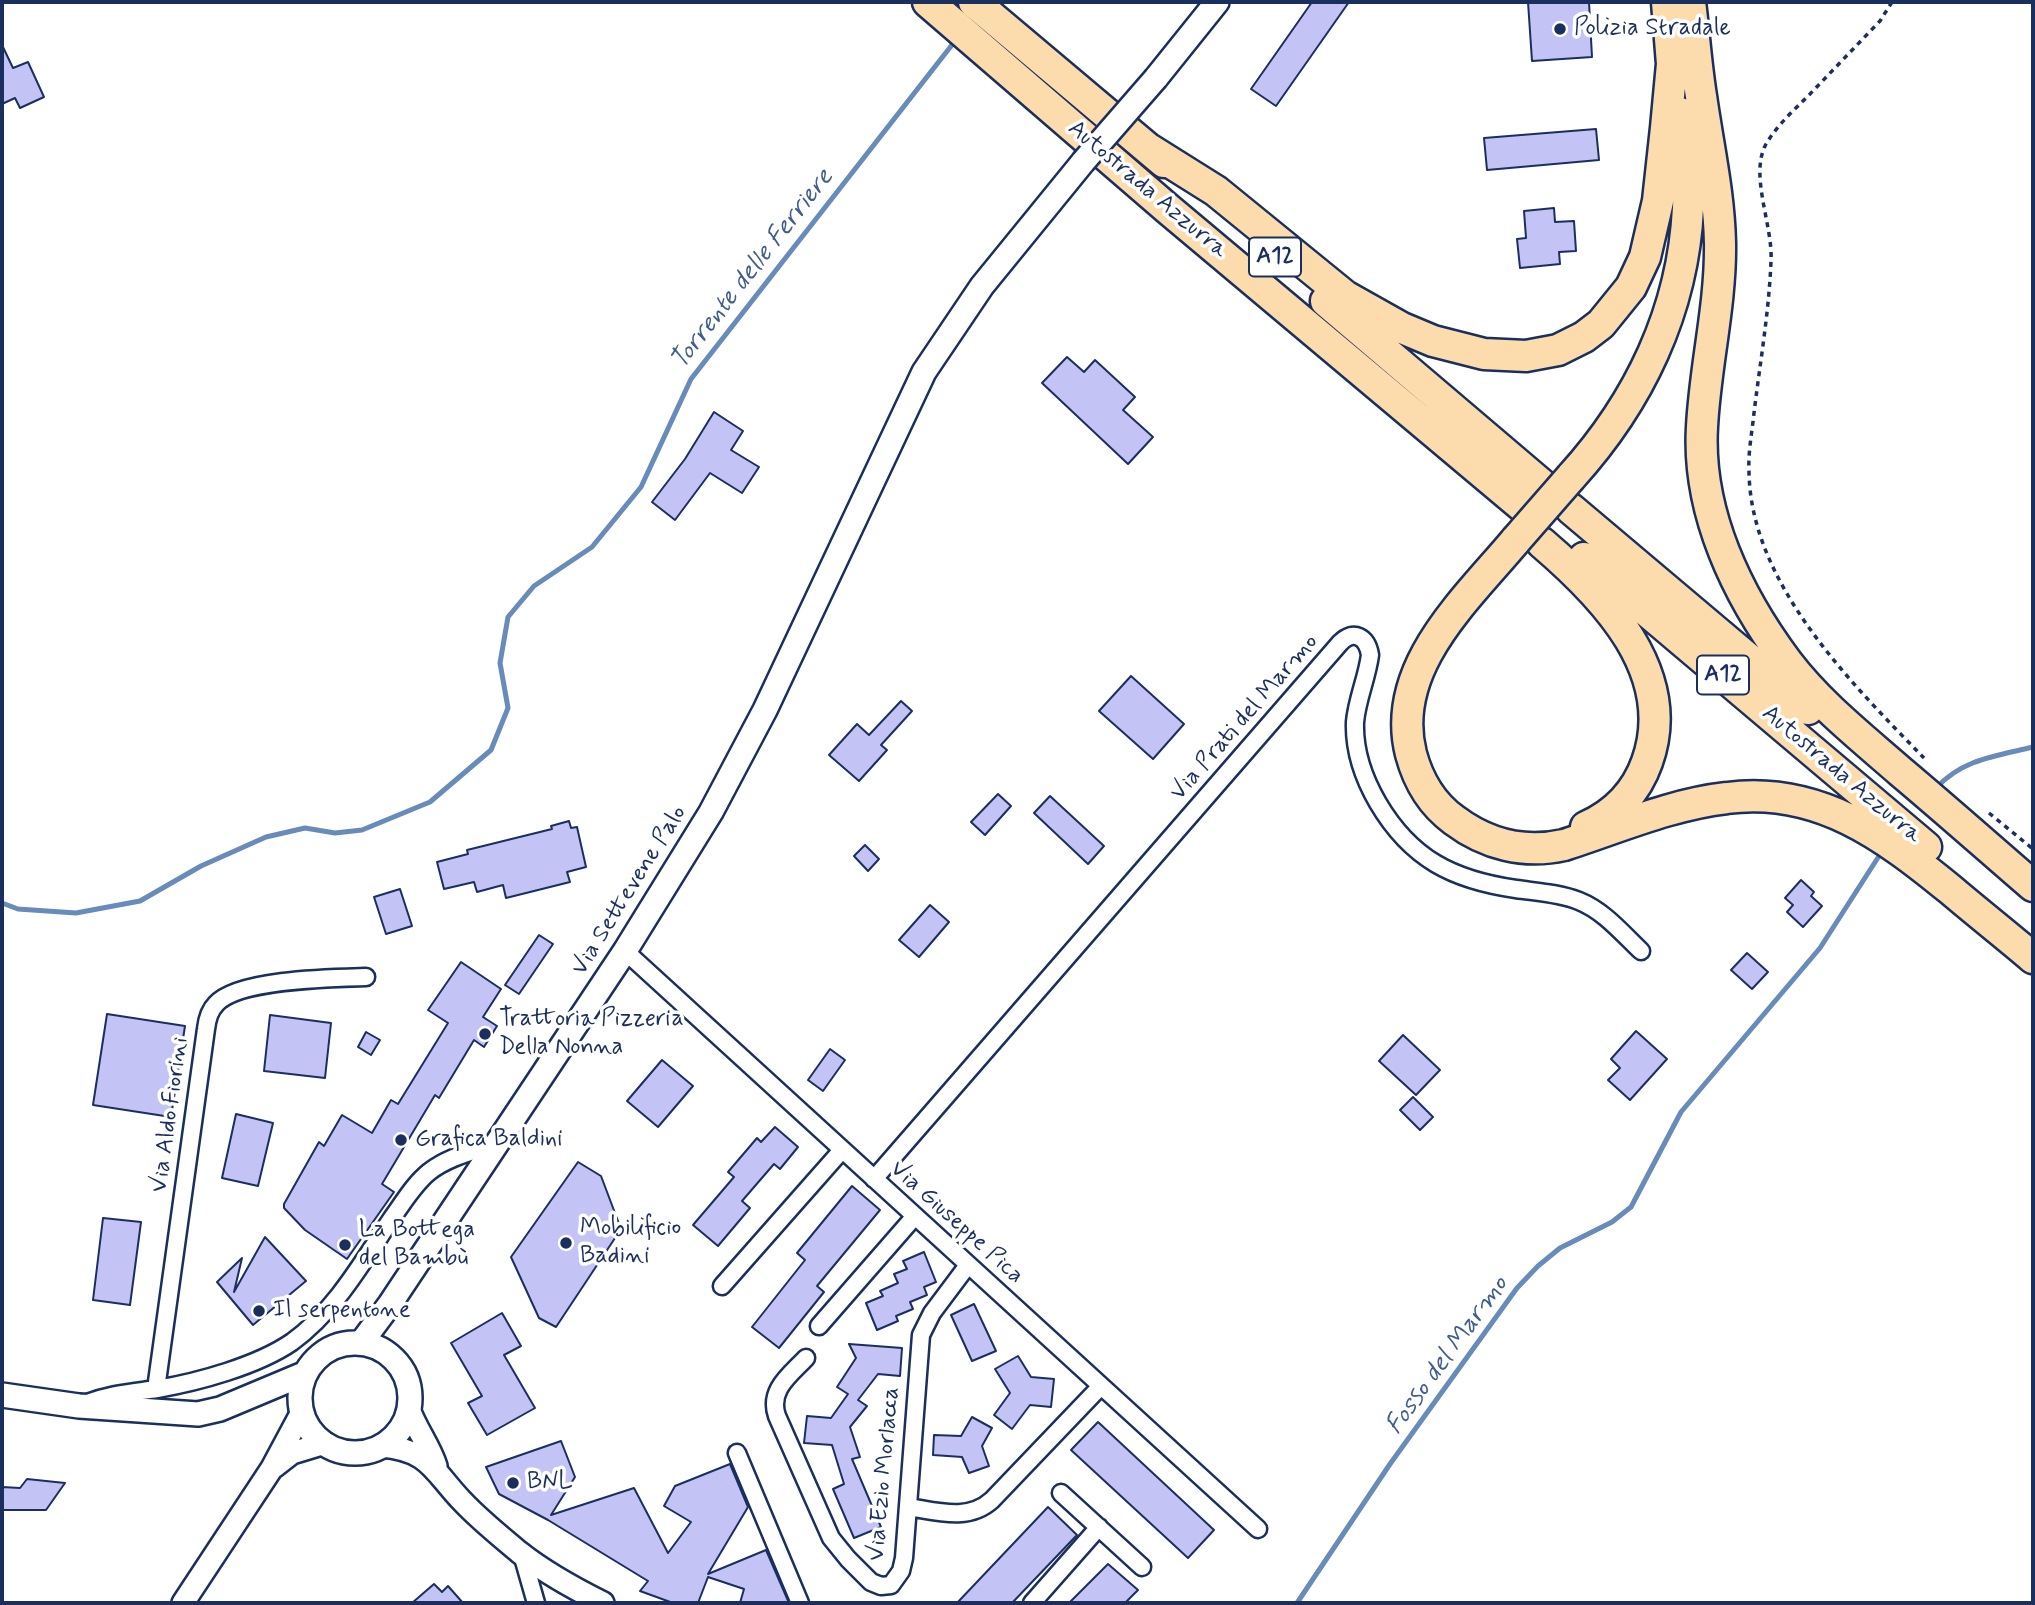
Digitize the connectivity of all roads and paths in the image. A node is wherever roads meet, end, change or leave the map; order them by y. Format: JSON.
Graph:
{"nodes":[{"id":1,"x":974,"y":2,"type":"edge"},
{"id":2,"x":1217,"y":2,"type":"edge"},
{"id":3,"x":1667,"y":2,"type":"edge"},
{"id":4,"x":1690,"y":2,"type":"edge"},
{"id":5,"x":1892,"y":2,"type":"edge"},
{"id":6,"x":934,"y":7,"type":"edge"},
{"id":7,"x":1672,"y":60,"type":"junction"},
{"id":8,"x":1701,"y":97,"type":"junction"},
{"id":9,"x":1149,"y":149,"type":"junction"},
{"id":10,"x":1543,"y":517,"type":"junction"},
{"id":11,"x":1913,"y":811,"type":"junction"},
{"id":12,"x":1986,"y":811,"type":"dead end"},
{"id":13,"x":2033,"y":849,"type":"edge"},
{"id":14,"x":2033,"y":886,"type":"edge"},
{"id":15,"x":2033,"y":899,"type":"edge"},
{"id":16,"x":2033,"y":937,"type":"edge"},
{"id":17,"x":625,"y":951,"type":"junction"},
{"id":18,"x":1641,"y":951,"type":"dead end"},
{"id":19,"x":2033,"y":958,"type":"edge"},
{"id":20,"x":366,"y":977,"type":"dead end"},
{"id":21,"x":497,"y":1143,"type":"junction"},
{"id":22,"x":842,"y":1150,"type":"junction"},
{"id":23,"x":874,"y":1179,"type":"junction"},
{"id":24,"x":915,"y":1216,"type":"junction"},
{"id":25,"x":968,"y":1265,"type":"junction"},
{"id":26,"x":722,"y":1286,"type":"dead end"},
{"id":27,"x":390,"y":1304,"type":"junction"},
{"id":28,"x":819,"y":1326,"type":"dead end"},
{"id":29,"x":361,"y":1343,"type":"junction"},
{"id":30,"x":389,"y":1354,"type":"junction"},
{"id":31,"x":806,"y":1358,"type":"dead end"},
{"id":32,"x":306,"y":1373,"type":"junction"},
{"id":33,"x":1101,"y":1386,"type":"junction"},
{"id":34,"x":156,"y":1389,"type":"junction"},
{"id":35,"x":264,"y":1391,"type":"junction"},
{"id":36,"x":2,"y":1395,"type":"edge"},
{"id":37,"x":79,"y":1406,"type":"junction"},
{"id":38,"x":302,"y":1409,"type":"junction"},
{"id":39,"x":409,"y":1409,"type":"junction"},
{"id":40,"x":325,"y":1443,"type":"junction"},
{"id":41,"x":381,"y":1446,"type":"junction"},
{"id":42,"x":737,"y":1453,"type":"dead end"},
{"id":43,"x":272,"y":1468,"type":"junction"},
{"id":44,"x":436,"y":1468,"type":"junction"},
{"id":45,"x":1061,"y":1493,"type":"dead end"},
{"id":46,"x":908,"y":1507,"type":"junction"},
{"id":47,"x":1099,"y":1527,"type":"junction"},
{"id":48,"x":1258,"y":1529,"type":"dead end"},
{"id":49,"x":522,"y":1554,"type":"junction"},
{"id":50,"x":1142,"y":1567,"type":"dead end"},
{"id":51,"x":183,"y":1603,"type":"edge"},
{"id":52,"x":536,"y":1603,"type":"edge"},
{"id":53,"x":603,"y":1603,"type":"edge"},
{"id":54,"x":800,"y":1603,"type":"edge"},
{"id":55,"x":1032,"y":1603,"type":"edge"}],
"edges":[{"from":1,"to":9,"type":"highway","name":"Autostrada Azzurra","number":"A12"},
{"from":2,"to":17,"type":"main road","name":"Via Settevene Palo","bridge":true},
{"from":3,"to":7,"type":"highway"},
{"from":4,"to":8,"type":"highway"},
{"from":5,"to":11,"type":"path"},
{"from":6,"to":10,"type":"highway","name":"Autostrada Azzurra","number":"A12"},
{"from":7,"to":9,"type":"highway"},
{"from":7,"to":10,"type":"highway"},
{"from":8,"to":10,"type":"highway"},
{"from":8,"to":11,"type":"highway"},
{"from":9,"to":10,"type":"highway","name":"Autostrada Azzurra","number":"A12"},
{"from":10,"to":10,"type":"highway"},
{"from":10,"to":11,"type":"highway","name":"Autostrada Azzurra","number":"A12"},
{"from":10,"to":11,"type":"highway"},
{"from":11,"to":14,"type":"highway"},
{"from":11,"to":15,"type":"highway","name":"Autostrada Azzurra","number":"A12"},
{"from":11,"to":16,"type":"highway","name":"Autostrada Azzurra","number":"A12"},
{"from":11,"to":19,"type":"highway"},
{"from":12,"to":13,"type":"path"},
{"from":17,"to":21,"type":"main road","name":"Via Settevene Palo"},
{"from":17,"to":22,"type":"street","name":"Via Giuseppe Pica"},
{"from":18,"to":23,"type":"street","name":"Via Prati del Marmo"},
{"from":20,"to":34,"type":"street","name":"Via Aldo Fiorini"},
{"from":21,"to":27,"type":"main road","name":"Via Settevene Palo"},
{"from":21,"to":34,"type":"street"},
{"from":22,"to":23,"type":"street","name":"Via Giuseppe Pica"},
{"from":22,"to":26,"type":"street"},
{"from":23,"to":24,"type":"street","name":"Via Giuseppe Pica"},
{"from":24,"to":25,"type":"street","name":"Via Giuseppe Pica"},
{"from":24,"to":28,"type":"street"},
{"from":25,"to":33,"type":"street","name":"Via Giuseppe Pica"},
{"from":25,"to":46,"type":"street","name":"Via Ezio Morlacca"},
{"from":27,"to":29,"type":"main road","name":"Via Settevene Palo"},
{"from":27,"to":30,"type":"main road"},
{"from":29,"to":30,"type":"main road"},
{"from":29,"to":32,"type":"main road"},
{"from":30,"to":39,"type":"main road"},
{"from":31,"to":46,"type":"street","name":"Via Ezio Morlacca"},
{"from":32,"to":35,"type":"main road"},
{"from":32,"to":38,"type":"main road"},
{"from":33,"to":46,"type":"street"},
{"from":33,"to":48,"type":"street","name":"Via Giuseppe Pica"},
{"from":34,"to":37,"type":"street"},
{"from":35,"to":37,"type":"main road"},
{"from":35,"to":38,"type":"main road"},
{"from":36,"to":37,"type":"main road"},
{"from":38,"to":40,"type":"main road"},
{"from":38,"to":43,"type":"street"},
{"from":39,"to":41,"type":"main road"},
{"from":39,"to":44,"type":"street"},
{"from":40,"to":41,"type":"main road"},
{"from":40,"to":43,"type":"street"},
{"from":41,"to":44,"type":"street"},
{"from":42,"to":54,"type":"street"},
{"from":43,"to":51,"type":"street"},
{"from":44,"to":49,"type":"street"},
{"from":45,"to":47,"type":"street"},
{"from":47,"to":50,"type":"street"},
{"from":47,"to":55,"type":"street"},
{"from":49,"to":52,"type":"street"},
{"from":49,"to":53,"type":"street"}]}
